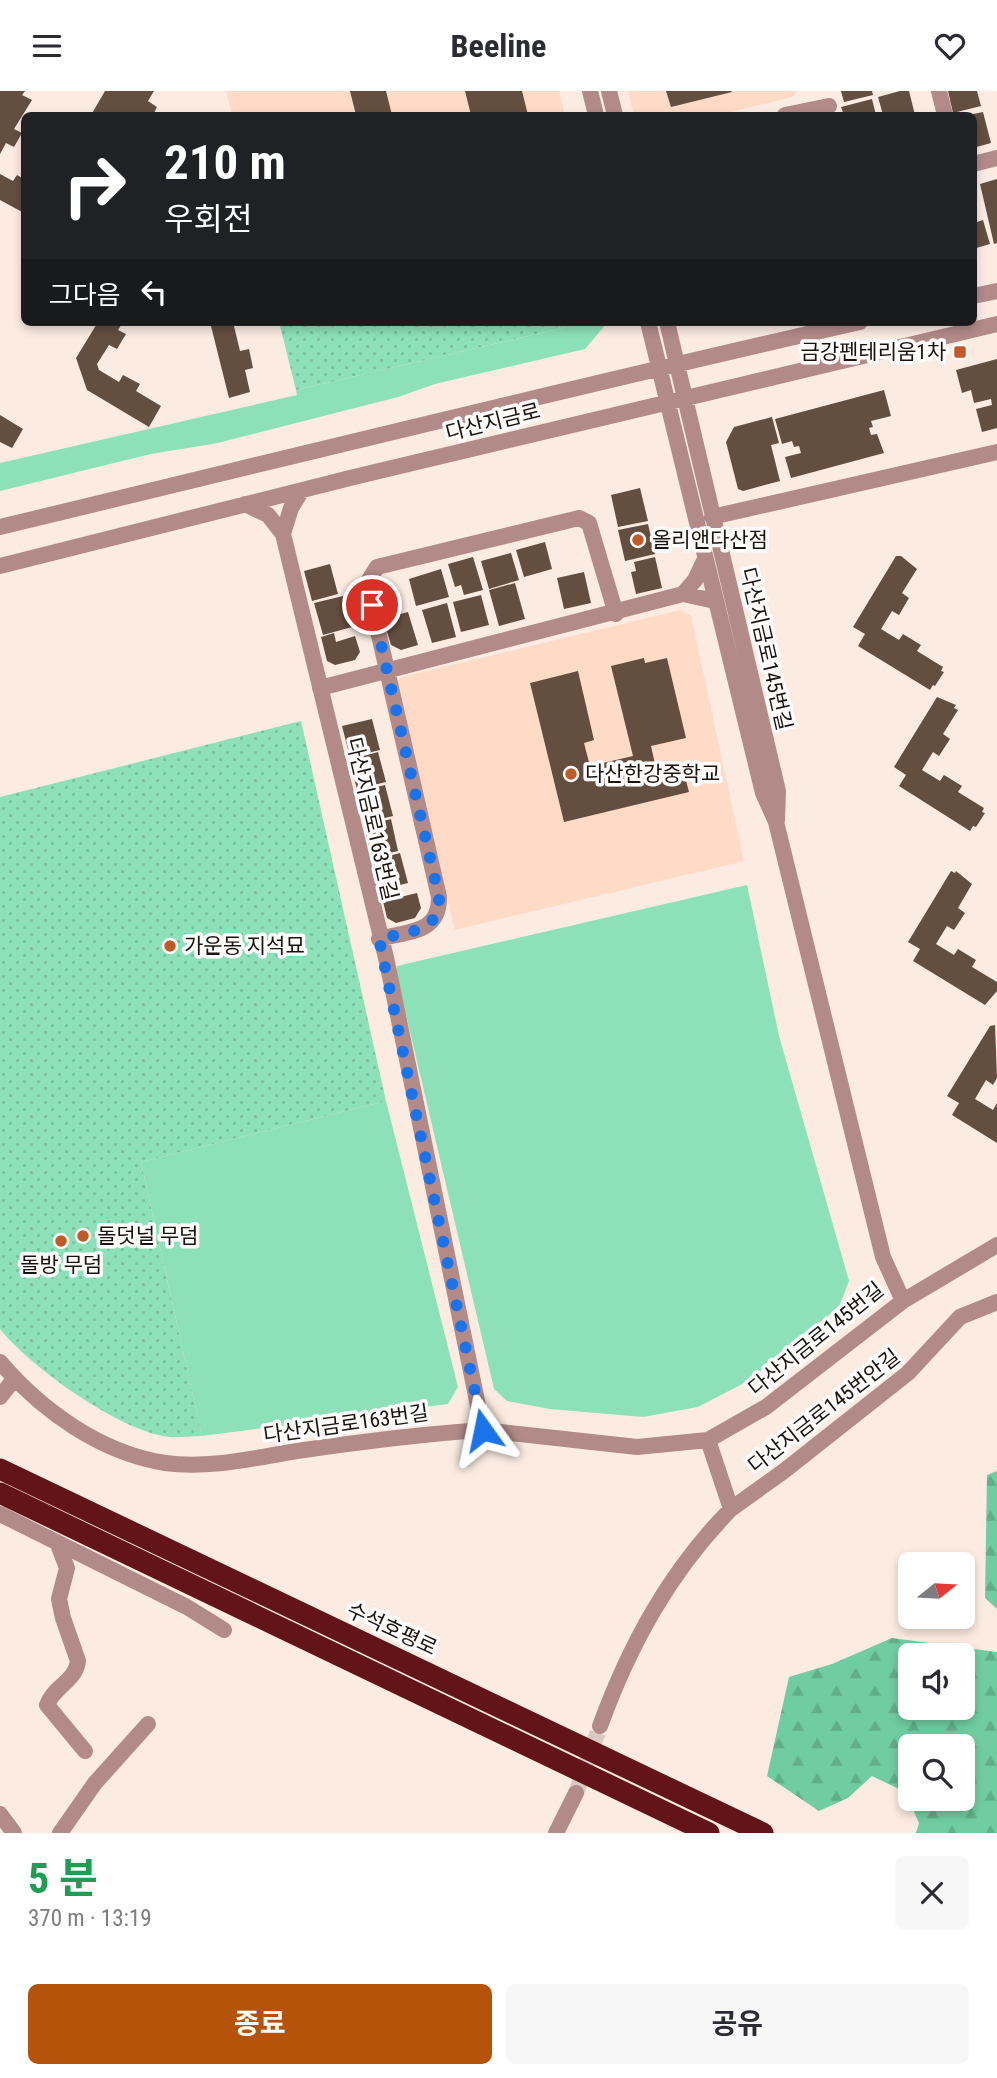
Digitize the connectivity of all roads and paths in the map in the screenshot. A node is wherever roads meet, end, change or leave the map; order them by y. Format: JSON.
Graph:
{"nodes":[{"id":1,"x":590,"y":91,"type":"edge"},
{"id":2,"x":609,"y":91,"type":"edge"},
{"id":3,"x":939,"y":91,"type":"edge"},
{"id":4,"x":829,"y":104,"type":"edge"},
{"id":5,"x":595,"y":112,"type":"edge"},
{"id":6,"x":614,"y":112,"type":"edge"},
{"id":7,"x":797,"y":112,"type":"edge"},
{"id":8,"x":944,"y":112,"type":"edge"},
{"id":9,"x":997,"y":158,"type":"edge"},
{"id":10,"x":977,"y":163,"type":"edge"},
{"id":11,"x":997,"y":291,"type":"edge"},
{"id":12,"x":977,"y":295,"type":"edge"},
{"id":13,"x":997,"y":324,"type":"edge"},
{"id":14,"x":649,"y":326,"type":"edge"},
{"id":15,"x":668,"y":326,"type":"edge"},
{"id":16,"x":842,"y":326,"type":"edge"},
{"id":17,"x":678,"y":363,"type":"junction"},
{"id":18,"x":659,"y":368,"type":"junction"},
{"id":19,"x":685,"y":397,"type":"junction"},
{"id":20,"x":667,"y":402,"type":"junction"},
{"id":21,"x":997,"y":452,"type":"edge"},
{"id":22,"x":302,"y":490,"type":"junction"},
{"id":23,"x":245,"y":504,"type":"junction"},
{"id":24,"x":712,"y":517,"type":"junction"},
{"id":25,"x":0,"y":527,"type":"edge"},
{"id":26,"x":283,"y":534,"type":"junction"},
{"id":27,"x":704,"y":561,"type":"junction"},
{"id":28,"x":0,"y":566,"type":"edge"},
{"id":29,"x":683,"y":594,"type":"junction"},
{"id":30,"x":715,"y":601,"type":"junction"},
{"id":31,"x":616,"y":614,"type":"junction"},
{"id":32,"x":386,"y":672,"type":"junction"},
{"id":33,"x":320,"y":688,"type":"junction"},
{"id":34,"x":776,"y":822,"type":"junction"},
{"id":35,"x":379,"y":939,"type":"junction"},
{"id":36,"x":997,"y":1245,"type":"edge"},
{"id":37,"x":903,"y":1301,"type":"junction"},
{"id":38,"x":997,"y":1302,"type":"edge"},
{"id":39,"x":0,"y":1362,"type":"edge"},
{"id":40,"x":14,"y":1379,"type":"junction"},
{"id":41,"x":0,"y":1397,"type":"edge"},
{"id":42,"x":483,"y":1430,"type":"junction"},
{"id":43,"x":708,"y":1440,"type":"junction"},
{"id":44,"x":4,"y":1486,"type":"edge"},
{"id":45,"x":731,"y":1509,"type":"junction"},
{"id":46,"x":57,"y":1542,"type":"junction"},
{"id":47,"x":224,"y":1630,"type":"dead end"},
{"id":48,"x":148,"y":1724,"type":"dead end"},
{"id":49,"x":600,"y":1725,"type":"tunnel mouth"},
{"id":50,"x":86,"y":1751,"type":"dead end"},
{"id":51,"x":576,"y":1793,"type":"tunnel mouth"},
{"id":52,"x":0,"y":1814,"type":"edge"},
{"id":53,"x":14,"y":1833,"type":"edge"},
{"id":54,"x":60,"y":1833,"type":"edge"},
{"id":55,"x":556,"y":1833,"type":"edge"},
{"id":56,"x":709,"y":1833,"type":"edge"},
{"id":57,"x":763,"y":1833,"type":"edge"}],
"edges":[{"from":1,"to":5,"type":"street"},
{"from":2,"to":6,"type":"street"},
{"from":3,"to":8,"type":"street"},
{"from":4,"to":7,"type":"street"},
{"from":9,"to":10,"type":"street"},
{"from":11,"to":12,"type":"street"},
{"from":13,"to":19,"type":"street","name":"다산지금로"},
{"from":14,"to":18,"type":"street","name":"다산지금로145번길"},
{"from":15,"to":17,"type":"street","name":"다산지금로145번길"},
{"from":16,"to":17,"type":"street","name":"다산지금로"},
{"from":17,"to":18,"type":"street","name":"다산지금로"},
{"from":17,"to":19,"type":"street","name":"다산지금로145번길"},
{"from":18,"to":20,"type":"street","name":"다산지금로145번길"},
{"from":18,"to":25,"type":"street","name":"다산지금로"},
{"from":19,"to":20,"type":"street","name":"다산지금로"},
{"from":19,"to":24,"type":"street","name":"다산지금로145번길"},
{"from":20,"to":22,"type":"street","name":"다산지금로"},
{"from":20,"to":27,"type":"street","name":"다산지금로145번길"},
{"from":21,"to":24,"type":"street"},
{"from":22,"to":23,"type":"street","name":"다산지금로"},
{"from":22,"to":26,"type":"street"},
{"from":23,"to":26,"type":"street"},
{"from":23,"to":28,"type":"street","name":"다산지금로"},
{"from":24,"to":34,"type":"street","name":"다산지금로145번길"},
{"from":26,"to":33,"type":"street","name":"다산지금로163번길"},
{"from":27,"to":29,"type":"street"},
{"from":27,"to":30,"type":"street","name":"다산지금로145번길"},
{"from":29,"to":30,"type":"street"},
{"from":29,"to":31,"type":"street"},
{"from":30,"to":34,"type":"street","name":"다산지금로145번길"},
{"from":31,"to":32,"type":"street"},
{"from":31,"to":32,"type":"street"},
{"from":32,"to":33,"type":"street"},
{"from":32,"to":35,"type":"street"},
{"from":33,"to":35,"type":"street","name":"다산지금로163번길"},
{"from":34,"to":37,"type":"street","name":"다산지금로145번길"},
{"from":35,"to":42,"type":"street","name":"다산지금로163번길"},
{"from":36,"to":37,"type":"street"},
{"from":37,"to":43,"type":"street","name":"다산지금로145번길"},
{"from":38,"to":45,"type":"street","name":"다산지금로145번안길"},
{"from":39,"to":40,"type":"street","name":"다산지금로163번길"},
{"from":40,"to":41,"type":"street"},
{"from":40,"to":42,"type":"street","name":"다산지금로163번길"},
{"from":42,"to":43,"type":"street","name":"다산지금로145번길"},
{"from":43,"to":45,"type":"street","name":"다산지금로145번안길"},
{"from":44,"to":46,"type":"street"},
{"from":44,"to":56,"type":"highway"},
{"from":44,"to":57,"type":"highway","name":"수석호평로"},
{"from":45,"to":49,"type":"street"},
{"from":46,"to":47,"type":"street"},
{"from":46,"to":50,"type":"street"},
{"from":48,"to":54,"type":"street"},
{"from":51,"to":55,"type":"street"},
{"from":52,"to":53,"type":"street"}]}
